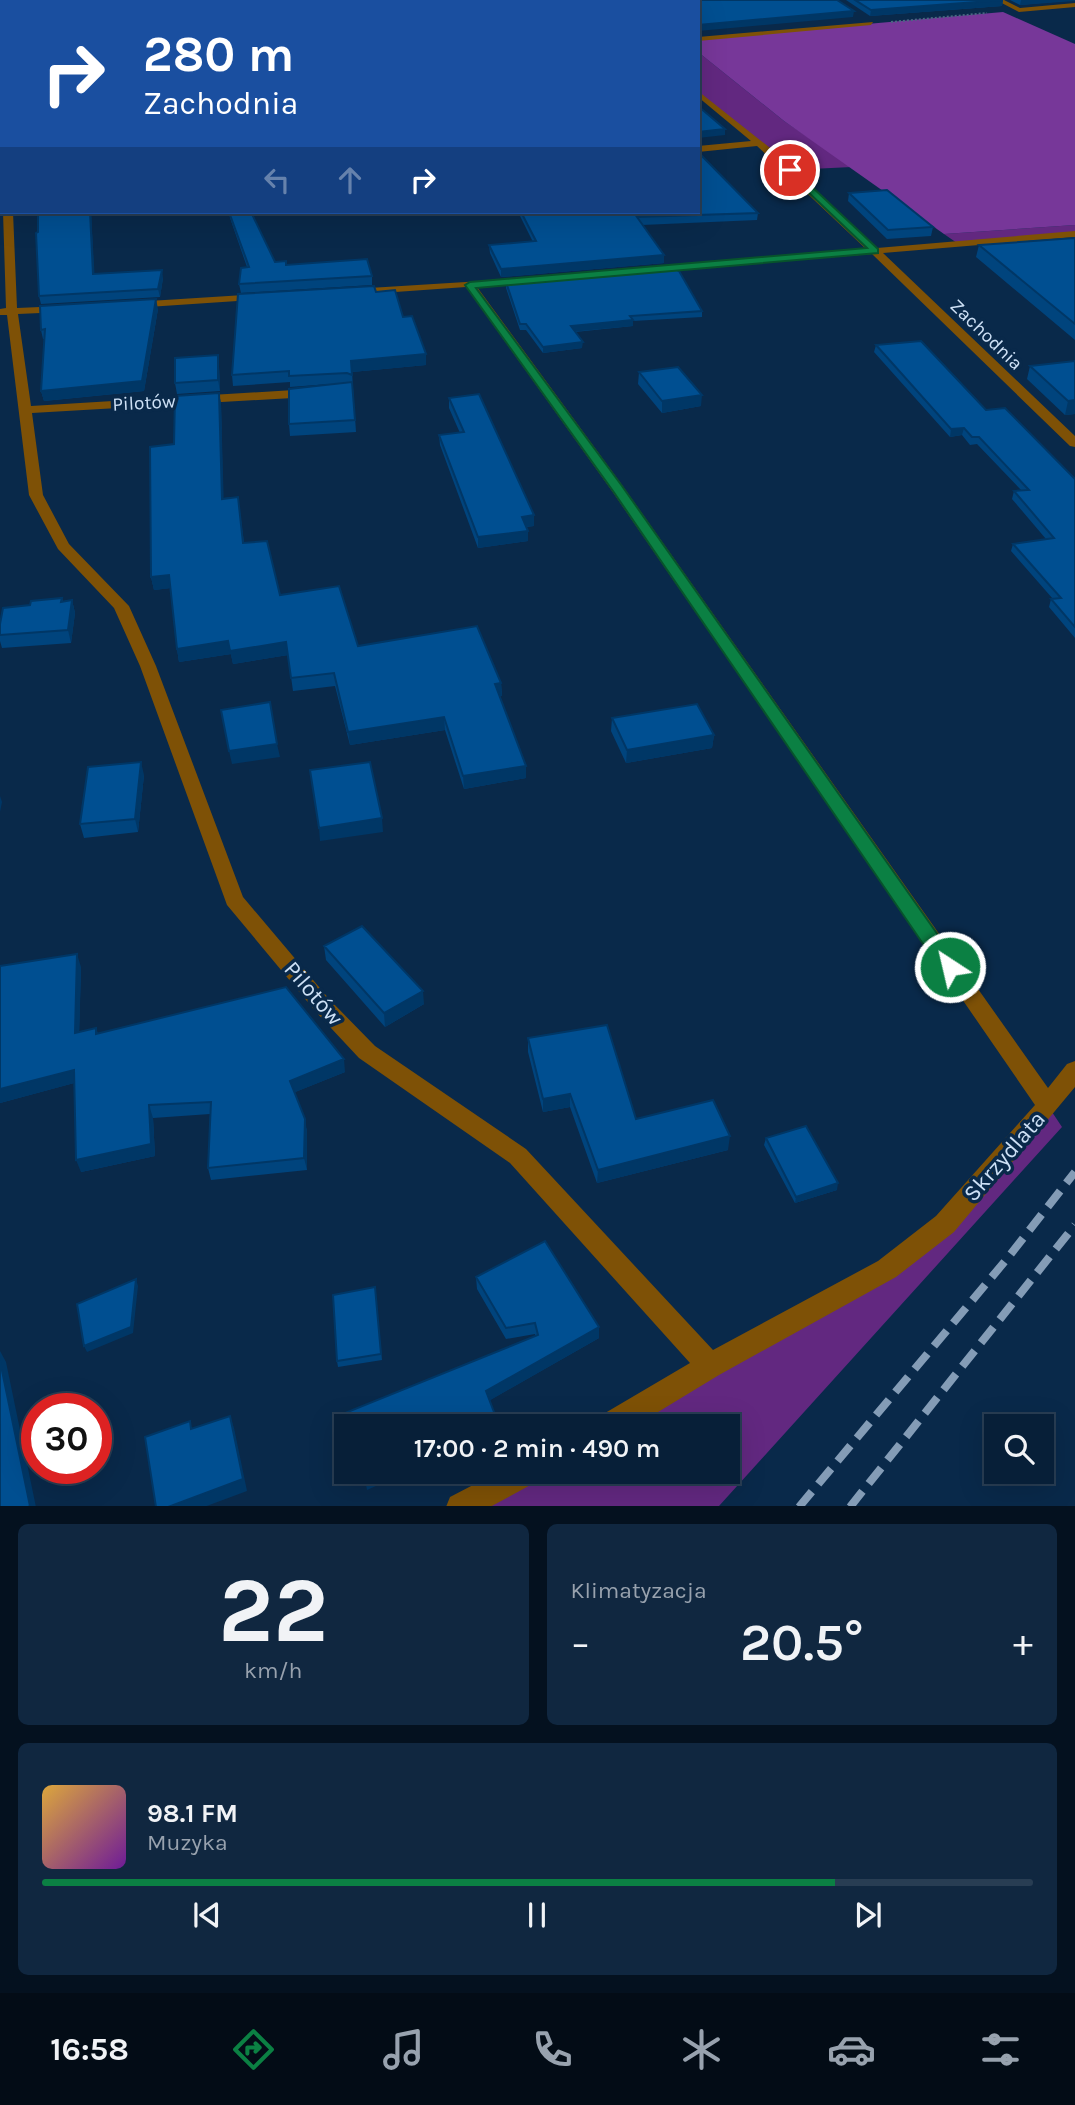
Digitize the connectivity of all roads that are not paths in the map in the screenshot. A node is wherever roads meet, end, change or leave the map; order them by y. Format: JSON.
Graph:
{"nodes":[{"id":1,"x":999,"y":0,"type":"edge"},
{"id":2,"x":1075,"y":5,"type":"edge"},
{"id":3,"x":859,"y":16,"type":"edge"},
{"id":4,"x":700,"y":39,"type":"edge"},
{"id":5,"x":700,"y":95,"type":"edge"},
{"id":6,"x":760,"y":143,"type":"junction"},
{"id":7,"x":700,"y":149,"type":"edge"},
{"id":8,"x":8,"y":214,"type":"edge"},
{"id":9,"x":1075,"y":234,"type":"edge"},
{"id":10,"x":874,"y":251,"type":"junction"},
{"id":11,"x":591,"y":275,"type":"edge"},
{"id":12,"x":537,"y":280,"type":"edge"},
{"id":13,"x":470,"y":285,"type":"junction"},
{"id":14,"x":347,"y":293,"type":"edge"},
{"id":15,"x":278,"y":296,"type":"edge"},
{"id":16,"x":118,"y":306,"type":"edge"},
{"id":17,"x":78,"y":308,"type":"edge"},
{"id":18,"x":6,"y":312,"type":"edge"},
{"id":19,"x":321,"y":392,"type":"edge"},
{"id":20,"x":23,"y":410,"type":"junction"},
{"id":21,"x":1075,"y":443,"type":"edge"},
{"id":22,"x":1075,"y":1070,"type":"edge"},
{"id":23,"x":1048,"y":1106,"type":"junction"},
{"id":24,"x":710,"y":1366,"type":"junction"},
{"id":25,"x":630,"y":1414,"type":"edge"},
{"id":26,"x":503,"y":1484,"type":"edge"},
{"id":27,"x":462,"y":1506,"type":"edge"}],
"edges":[{"from":1,"to":2,"type":"street"},
{"from":3,"to":4,"type":"street"},
{"from":5,"to":6,"type":"street","name":"Zachodnia"},
{"from":6,"to":7,"type":"street"},
{"from":6,"to":10,"type":"street","name":"Zachodnia"},
{"from":8,"to":18,"type":"street","name":"Pilotów"},
{"from":9,"to":10,"type":"street"},
{"from":10,"to":11,"type":"street"},
{"from":10,"to":21,"type":"street","name":"Zachodnia"},
{"from":12,"to":13,"type":"street"},
{"from":13,"to":14,"type":"street"},
{"from":13,"to":23,"type":"street","name":"Skrzydlata"},
{"from":15,"to":16,"type":"street"},
{"from":17,"to":18,"type":"street"},
{"from":18,"to":20,"type":"street","name":"Pilotów"},
{"from":19,"to":20,"type":"street","name":"Pilotów"},
{"from":20,"to":24,"type":"street","name":"Pilotów"},
{"from":22,"to":23,"type":"street"},
{"from":23,"to":24,"type":"street","name":"Skrzydlata"},
{"from":24,"to":25,"type":"street"},
{"from":26,"to":27,"type":"street"}]}
